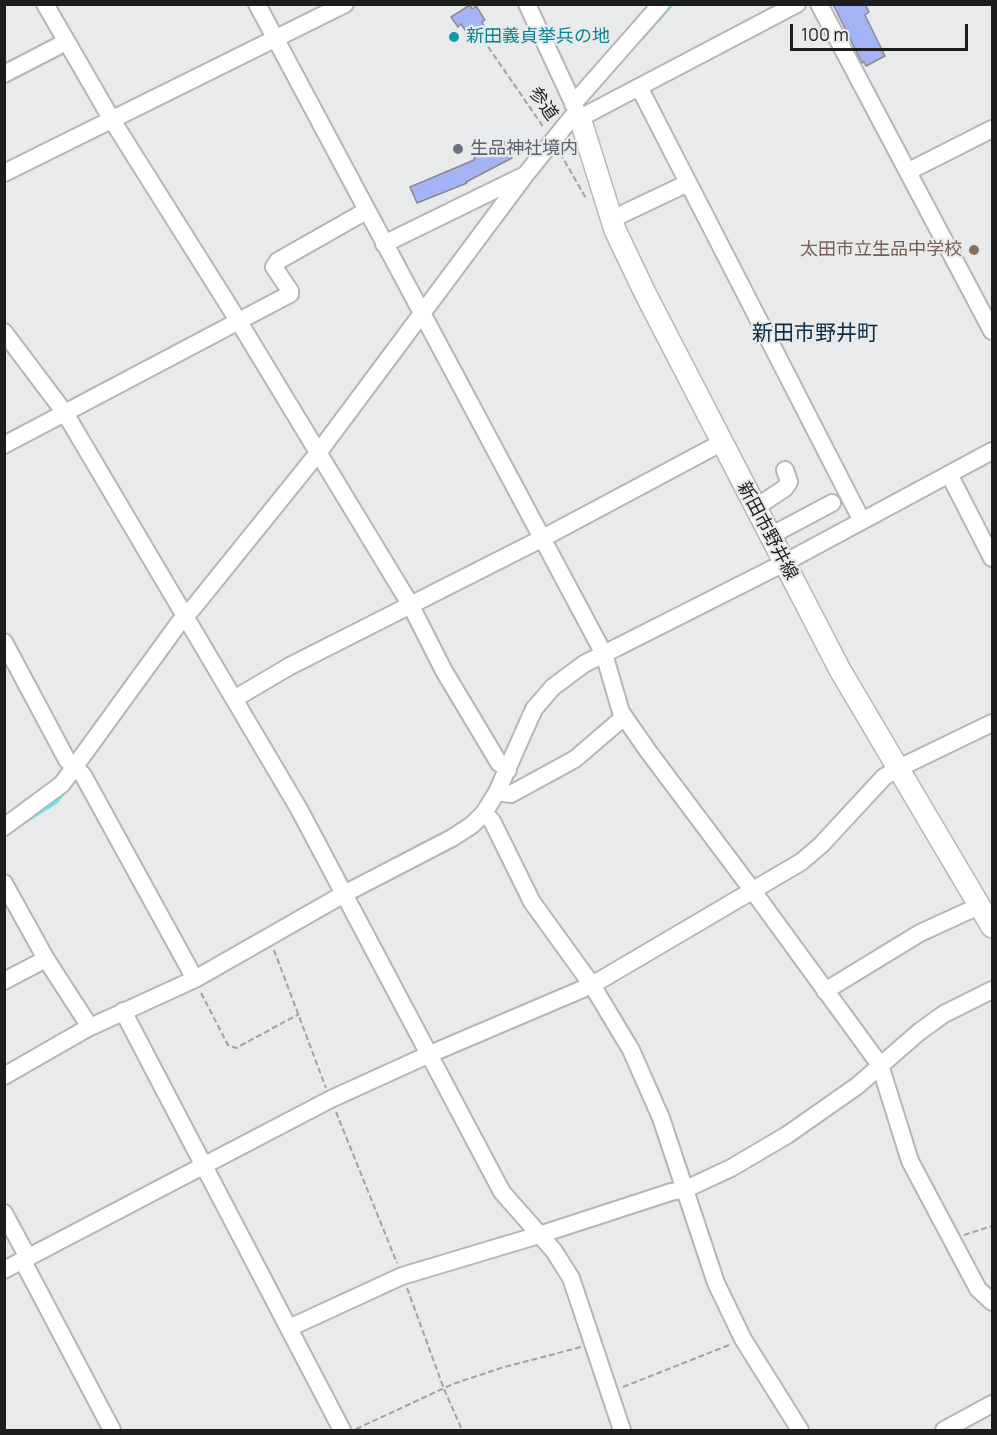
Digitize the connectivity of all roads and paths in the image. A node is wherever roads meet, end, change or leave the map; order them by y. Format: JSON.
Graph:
{"nodes":[{"id":1,"x":45,"y":4,"type":"edge"},
{"id":2,"x":257,"y":4,"type":"edge"},
{"id":3,"x":345,"y":4,"type":"edge"},
{"id":4,"x":527,"y":4,"type":"edge"},
{"id":5,"x":661,"y":4,"type":"edge"},
{"id":6,"x":797,"y":4,"type":"edge"},
{"id":7,"x":819,"y":4,"type":"edge"},
{"id":8,"x":478,"y":32,"type":"dead end"},
{"id":9,"x":274,"y":39,"type":"junction"},
{"id":10,"x":66,"y":42,"type":"junction"},
{"id":11,"x":4,"y":74,"type":"edge"},
{"id":12,"x":639,"y":87,"type":"junction"},
{"id":13,"x":577,"y":111,"type":"junction"},
{"id":14,"x":112,"y":120,"type":"junction"},
{"id":15,"x":993,"y":129,"type":"edge"},
{"id":16,"x":552,"y":141,"type":"junction"},
{"id":17,"x":909,"y":171,"type":"junction"},
{"id":18,"x":4,"y":173,"type":"edge"},
{"id":19,"x":526,"y":174,"type":"junction"},
{"id":20,"x":688,"y":183,"type":"junction"},
{"id":21,"x":591,"y":206,"type":"dead end"},
{"id":22,"x":366,"y":211,"type":"junction"},
{"id":23,"x":612,"y":219,"type":"junction"},
{"id":24,"x":384,"y":244,"type":"junction"},
{"id":25,"x":422,"y":314,"type":"junction"},
{"id":26,"x":238,"y":322,"type":"junction"},
{"id":27,"x":993,"y":331,"type":"edge"},
{"id":28,"x":4,"y":332,"type":"edge"},
{"id":29,"x":65,"y":413,"type":"junction"},
{"id":30,"x":721,"y":443,"type":"junction"},
{"id":31,"x":4,"y":445,"type":"edge"},
{"id":32,"x":993,"y":451,"type":"edge"},
{"id":33,"x":318,"y":453,"type":"junction"},
{"id":34,"x":785,"y":470,"type":"dead end"},
{"id":35,"x":949,"y":474,"type":"junction"},
{"id":36,"x":832,"y":502,"type":"dead end"},
{"id":37,"x":755,"y":508,"type":"junction"},
{"id":38,"x":862,"y":521,"type":"junction"},
{"id":39,"x":770,"y":536,"type":"junction"},
{"id":40,"x":543,"y":538,"type":"junction"},
{"id":41,"x":993,"y":558,"type":"edge"},
{"id":42,"x":784,"y":563,"type":"junction"},
{"id":43,"x":410,"y":604,"type":"junction"},
{"id":44,"x":186,"y":616,"type":"junction"},
{"id":45,"x":4,"y":642,"type":"edge"},
{"id":46,"x":604,"y":654,"type":"junction"},
{"id":47,"x":234,"y":699,"type":"junction"},
{"id":48,"x":624,"y":717,"type":"junction"},
{"id":49,"x":993,"y":723,"type":"edge"},
{"id":50,"x":897,"y":768,"type":"junction"},
{"id":51,"x":508,"y":770,"type":"junction"},
{"id":52,"x":78,"y":771,"type":"junction"},
{"id":53,"x":497,"y":792,"type":"junction"},
{"id":54,"x":484,"y":813,"type":"junction"},
{"id":55,"x":4,"y":827,"type":"edge"},
{"id":56,"x":4,"y":883,"type":"edge"},
{"id":57,"x":753,"y":891,"type":"junction"},
{"id":58,"x":344,"y":894,"type":"junction"},
{"id":59,"x":980,"y":906,"type":"junction"},
{"id":60,"x":993,"y":927,"type":"edge"},
{"id":61,"x":269,"y":936,"type":"junction"},
{"id":62,"x":46,"y":959,"type":"junction"},
{"id":63,"x":195,"y":979,"type":"junction"},
{"id":64,"x":4,"y":981,"type":"edge"},
{"id":65,"x":592,"y":985,"type":"junction"},
{"id":66,"x":993,"y":990,"type":"edge"},
{"id":67,"x":825,"y":991,"type":"junction"},
{"id":68,"x":123,"y":1011,"type":"junction"},
{"id":69,"x":299,"y":1014,"type":"junction"},
{"id":70,"x":90,"y":1027,"type":"junction"},
{"id":71,"x":430,"y":1054,"type":"junction"},
{"id":72,"x":880,"y":1065,"type":"junction"},
{"id":73,"x":4,"y":1076,"type":"edge"},
{"id":74,"x":330,"y":1099,"type":"junction"},
{"id":75,"x":203,"y":1164,"type":"junction"},
{"id":76,"x":686,"y":1189,"type":"junction"},
{"id":77,"x":4,"y":1213,"type":"edge"},
{"id":78,"x":993,"y":1226,"type":"edge"},
{"id":79,"x":539,"y":1235,"type":"junction"},
{"id":80,"x":952,"y":1241,"type":"junction"},
{"id":81,"x":26,"y":1259,"type":"junction"},
{"id":82,"x":4,"y":1270,"type":"edge"},
{"id":83,"x":402,"y":1276,"type":"junction"},
{"id":84,"x":993,"y":1302,"type":"edge"},
{"id":85,"x":289,"y":1328,"type":"junction"},
{"id":86,"x":743,"y":1339,"type":"junction"},
{"id":87,"x":594,"y":1344,"type":"junction"},
{"id":88,"x":444,"y":1389,"type":"junction"},
{"id":89,"x":609,"y":1393,"type":"junction"},
{"id":90,"x":993,"y":1404,"type":"edge"},
{"id":91,"x":112,"y":1431,"type":"edge"},
{"id":92,"x":342,"y":1431,"type":"edge"},
{"id":93,"x":353,"y":1431,"type":"edge"},
{"id":94,"x":462,"y":1431,"type":"edge"},
{"id":95,"x":622,"y":1431,"type":"edge"},
{"id":96,"x":800,"y":1431,"type":"edge"},
{"id":97,"x":944,"y":1431,"type":"edge"}],
"edges":[{"from":1,"to":10,"type":"street"},
{"from":2,"to":9,"type":"street"},
{"from":3,"to":9,"type":"street"},
{"from":4,"to":13,"type":"street"},
{"from":5,"to":13,"type":"street"},
{"from":6,"to":12,"type":"street"},
{"from":7,"to":17,"type":"street"},
{"from":8,"to":16,"type":"path","name":"参道"},
{"from":9,"to":14,"type":"street"},
{"from":9,"to":22,"type":"street"},
{"from":10,"to":11,"type":"street"},
{"from":10,"to":14,"type":"street"},
{"from":12,"to":13,"type":"street"},
{"from":12,"to":20,"type":"street"},
{"from":13,"to":16,"type":"street"},
{"from":13,"to":23,"type":"main road","name":"新田市野井線"},
{"from":14,"to":18,"type":"street"},
{"from":14,"to":26,"type":"street"},
{"from":15,"to":17,"type":"street"},
{"from":16,"to":19,"type":"street"},
{"from":16,"to":21,"type":"path","name":"参道"},
{"from":17,"to":27,"type":"street"},
{"from":19,"to":24,"type":"street"},
{"from":19,"to":25,"type":"street"},
{"from":20,"to":23,"type":"street"},
{"from":20,"to":38,"type":"street"},
{"from":22,"to":24,"type":"street"},
{"from":22,"to":26,"type":"street"},
{"from":23,"to":30,"type":"main road","name":"新田市野井線"},
{"from":24,"to":25,"type":"street"},
{"from":25,"to":33,"type":"street"},
{"from":25,"to":40,"type":"street"},
{"from":26,"to":29,"type":"street"},
{"from":26,"to":33,"type":"street"},
{"from":28,"to":29,"type":"street"},
{"from":29,"to":31,"type":"street"},
{"from":29,"to":44,"type":"street"},
{"from":30,"to":37,"type":"main road","name":"新田市野井線"},
{"from":30,"to":40,"type":"street"},
{"from":32,"to":35,"type":"street"},
{"from":33,"to":43,"type":"street"},
{"from":33,"to":44,"type":"street"},
{"from":34,"to":37,"type":"street"},
{"from":35,"to":38,"type":"street"},
{"from":35,"to":41,"type":"street"},
{"from":36,"to":39,"type":"street"},
{"from":37,"to":39,"type":"main road","name":"新田市野井線"},
{"from":38,"to":42,"type":"street"},
{"from":39,"to":42,"type":"main road","name":"新田市野井線"},
{"from":40,"to":43,"type":"street"},
{"from":40,"to":46,"type":"street"},
{"from":42,"to":46,"type":"street"},
{"from":42,"to":50,"type":"main road","name":"新田市野井線"},
{"from":43,"to":47,"type":"street"},
{"from":43,"to":51,"type":"street"},
{"from":44,"to":47,"type":"street"},
{"from":44,"to":52,"type":"street"},
{"from":45,"to":52,"type":"street"},
{"from":46,"to":48,"type":"street"},
{"from":46,"to":51,"type":"street"},
{"from":47,"to":58,"type":"street"},
{"from":48,"to":53,"type":"street"},
{"from":48,"to":57,"type":"street"},
{"from":49,"to":50,"type":"street"},
{"from":50,"to":57,"type":"street"},
{"from":50,"to":59,"type":"main road","name":"新田市野井線"},
{"from":51,"to":53,"type":"street"},
{"from":52,"to":55,"type":"street"},
{"from":52,"to":63,"type":"street"},
{"from":53,"to":54,"type":"street"},
{"from":54,"to":58,"type":"street"},
{"from":54,"to":65,"type":"street"},
{"from":56,"to":62,"type":"street"},
{"from":57,"to":65,"type":"street"},
{"from":57,"to":67,"type":"street"},
{"from":58,"to":61,"type":"street"},
{"from":58,"to":71,"type":"street"},
{"from":59,"to":60,"type":"main road","name":"新田市野井線"},
{"from":59,"to":67,"type":"street"},
{"from":61,"to":63,"type":"street"},
{"from":61,"to":69,"type":"path"},
{"from":62,"to":64,"type":"street"},
{"from":62,"to":70,"type":"street"},
{"from":63,"to":68,"type":"street"},
{"from":63,"to":69,"type":"path"},
{"from":65,"to":71,"type":"street"},
{"from":65,"to":76,"type":"street"},
{"from":66,"to":72,"type":"street"},
{"from":67,"to":72,"type":"street"},
{"from":68,"to":70,"type":"street"},
{"from":68,"to":75,"type":"street"},
{"from":69,"to":74,"type":"path"},
{"from":70,"to":73,"type":"street"},
{"from":71,"to":74,"type":"street"},
{"from":71,"to":79,"type":"street"},
{"from":72,"to":76,"type":"street"},
{"from":72,"to":80,"type":"street"},
{"from":74,"to":75,"type":"street"},
{"from":74,"to":83,"type":"path"},
{"from":75,"to":81,"type":"street"},
{"from":75,"to":85,"type":"street"},
{"from":76,"to":79,"type":"street"},
{"from":76,"to":86,"type":"street"},
{"from":77,"to":81,"type":"street"},
{"from":78,"to":80,"type":"path"},
{"from":79,"to":83,"type":"street"},
{"from":79,"to":87,"type":"street"},
{"from":80,"to":84,"type":"street"},
{"from":81,"to":82,"type":"street"},
{"from":81,"to":91,"type":"street"},
{"from":83,"to":85,"type":"street"},
{"from":83,"to":88,"type":"path"},
{"from":85,"to":92,"type":"street"},
{"from":86,"to":89,"type":"path"},
{"from":86,"to":96,"type":"street"},
{"from":87,"to":88,"type":"path"},
{"from":87,"to":89,"type":"street"},
{"from":88,"to":93,"type":"path"},
{"from":88,"to":94,"type":"path"},
{"from":89,"to":95,"type":"street"},
{"from":90,"to":97,"type":"street"}]}
